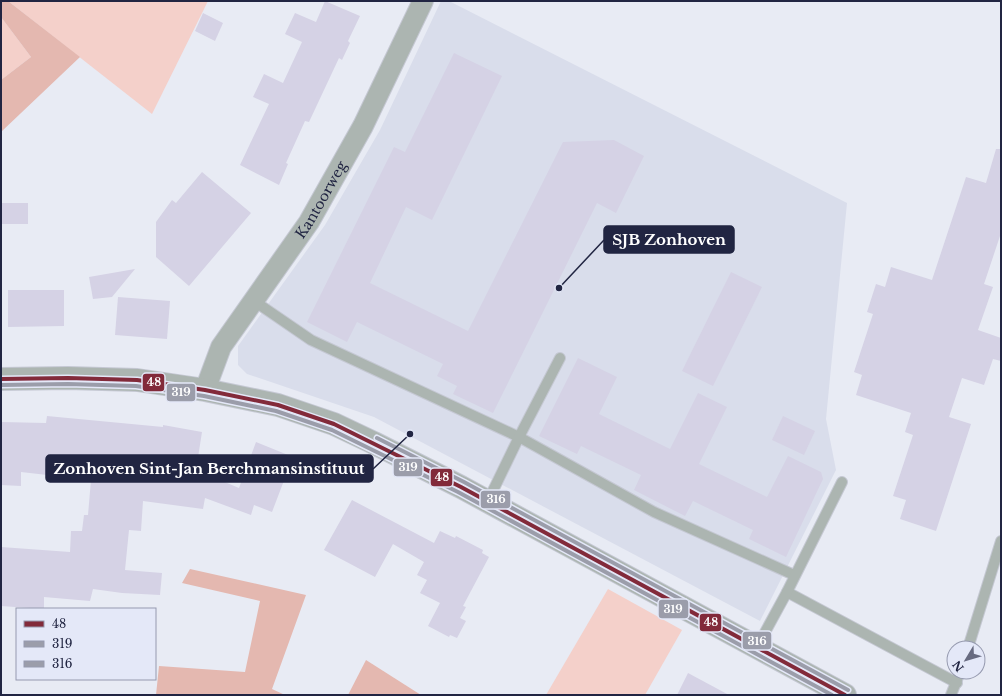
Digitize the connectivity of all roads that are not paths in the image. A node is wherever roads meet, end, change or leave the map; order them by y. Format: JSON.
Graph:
{"nodes":[{"id":1,"x":423,"y":1,"type":"edge"},
{"id":2,"x":254,"y":301,"type":"junction"},
{"id":3,"x":560,"y":358,"type":"dead end"},
{"id":4,"x":1,"y":379,"type":"edge"},
{"id":5,"x":205,"y":390,"type":"junction"},
{"id":6,"x":519,"y":437,"type":"junction"},
{"id":7,"x":842,"y":482,"type":"dead end"},
{"id":8,"x":488,"y":502,"type":"junction"},
{"id":9,"x":1001,"y":541,"type":"edge"},
{"id":10,"x":794,"y":575,"type":"junction"},
{"id":11,"x":787,"y":592,"type":"junction"},
{"id":12,"x":970,"y":640,"type":"edge"},
{"id":13,"x":757,"y":647,"type":"junction"},
{"id":14,"x":958,"y":680,"type":"edge"},
{"id":15,"x":957,"y":683,"type":"junction"},
{"id":16,"x":845,"y":695,"type":"edge"},
{"id":17,"x":951,"y":695,"type":"edge"}],
"edges":[{"from":1,"to":2,"type":"street","name":"Kantoorweg"},
{"from":2,"to":5,"type":"street","name":"Kantoorweg"},
{"from":2,"to":6,"type":"lane"},
{"from":3,"to":6,"type":"lane"},
{"from":4,"to":5,"type":"street"},
{"from":5,"to":8,"type":"street"},
{"from":6,"to":8,"type":"lane"},
{"from":6,"to":10,"type":"lane"},
{"from":7,"to":10,"type":"lane"},
{"from":8,"to":13,"type":"street"},
{"from":9,"to":12,"type":"lane"},
{"from":10,"to":11,"type":"lane"},
{"from":11,"to":13,"type":"lane"},
{"from":11,"to":15,"type":"lane"},
{"from":13,"to":16,"type":"street"},
{"from":14,"to":15,"type":"lane"},
{"from":15,"to":17,"type":"lane"}]}
